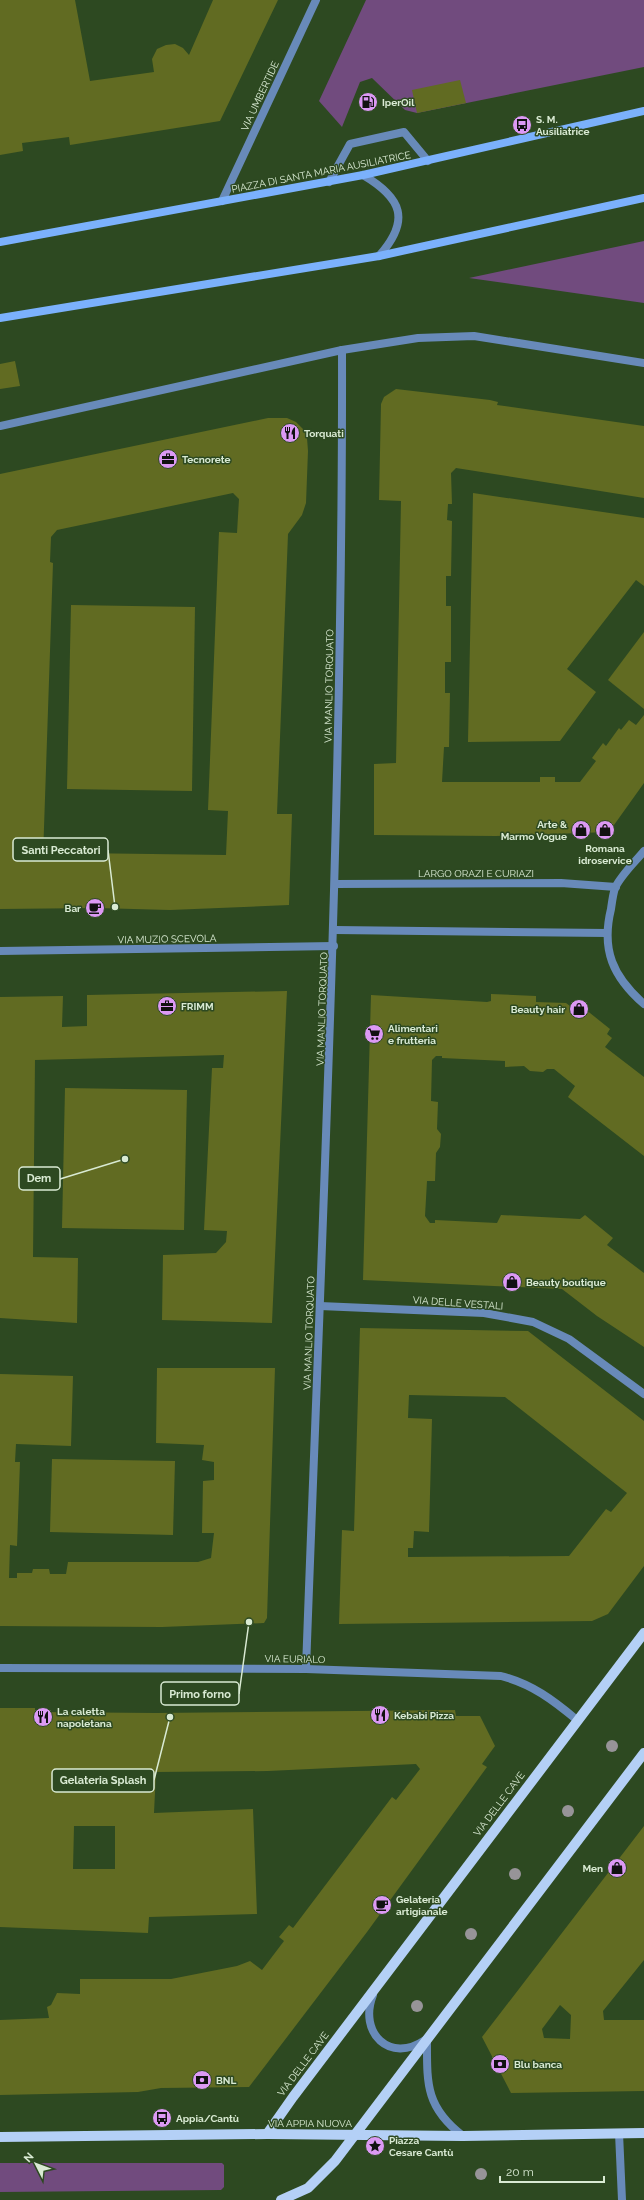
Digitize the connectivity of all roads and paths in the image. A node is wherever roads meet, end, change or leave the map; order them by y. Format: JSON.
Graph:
{"nodes":[{"id":1,"x":316,"y":0,"type":"edge"},
{"id":2,"x":644,"y":111,"type":"edge"},
{"id":3,"x":428,"y":160,"type":"junction"},
{"id":4,"x":363,"y":175,"type":"junction"},
{"id":5,"x":329,"y":182,"type":"junction"},
{"id":6,"x":644,"y":198,"type":"edge"},
{"id":7,"x":222,"y":201,"type":"junction"},
{"id":8,"x":0,"y":242,"type":"edge"},
{"id":9,"x":379,"y":256,"type":"junction"},
{"id":10,"x":0,"y":318,"type":"edge"},
{"id":11,"x":342,"y":350,"type":"junction"},
{"id":12,"x":644,"y":362,"type":"edge"},
{"id":13,"x":0,"y":426,"type":"edge"},
{"id":14,"x":644,"y":851,"type":"edge"},
{"id":15,"x":335,"y":884,"type":"junction"},
{"id":16,"x":616,"y":887,"type":"junction"},
{"id":17,"x":335,"y":930,"type":"junction"},
{"id":18,"x":607,"y":933,"type":"junction"},
{"id":19,"x":334,"y":946,"type":"junction"},
{"id":20,"x":0,"y":951,"type":"edge"},
{"id":21,"x":644,"y":1004,"type":"edge"},
{"id":22,"x":320,"y":1306,"type":"junction"},
{"id":23,"x":644,"y":1394,"type":"edge"},
{"id":24,"x":644,"y":1633,"type":"edge"},
{"id":25,"x":0,"y":1668,"type":"edge"},
{"id":26,"x":306,"y":1669,"type":"junction"},
{"id":27,"x":577,"y":1720,"type":"junction"},
{"id":28,"x":644,"y":1753,"type":"edge"},
{"id":29,"x":374,"y":1991,"type":"junction"},
{"id":30,"x":427,"y":2039,"type":"junction"},
{"id":31,"x":619,"y":2133,"type":"junction"},
{"id":32,"x":644,"y":2133,"type":"edge"},
{"id":33,"x":267,"y":2134,"type":"junction"},
{"id":34,"x":355,"y":2135,"type":"junction"},
{"id":35,"x":463,"y":2136,"type":"junction"},
{"id":36,"x":0,"y":2137,"type":"edge"},
{"id":37,"x":281,"y":2200,"type":"edge"},
{"id":38,"x":622,"y":2200,"type":"edge"}],
"edges":[{"from":1,"to":7,"type":"street","name":"VIA UMBERTIDE"},
{"from":2,"to":3,"type":"main road","name":"PIAZZA DI SANTA MARIA AUSILIATRICE"},
{"from":3,"to":4,"type":"main road","name":"PIAZZA DI SANTA MARIA AUSILIATRICE"},
{"from":3,"to":5,"type":"street"},
{"from":4,"to":5,"type":"main road","name":"PIAZZA DI SANTA MARIA AUSILIATRICE"},
{"from":4,"to":9,"type":"street"},
{"from":5,"to":7,"type":"main road","name":"PIAZZA DI SANTA MARIA AUSILIATRICE"},
{"from":6,"to":9,"type":"main road"},
{"from":7,"to":8,"type":"main road","name":"PIAZZA DI SANTA MARIA AUSILIATRICE"},
{"from":9,"to":10,"type":"main road"},
{"from":11,"to":12,"type":"street"},
{"from":11,"to":13,"type":"street"},
{"from":11,"to":15,"type":"street","name":"VIA MANLIO TORQUATO"},
{"from":14,"to":16,"type":"street"},
{"from":15,"to":16,"type":"street","name":"LARGO ORAZI E CURIAZI"},
{"from":15,"to":17,"type":"street","name":"VIA MANLIO TORQUATO"},
{"from":16,"to":18,"type":"street"},
{"from":17,"to":18,"type":"street"},
{"from":17,"to":19,"type":"street","name":"VIA MANLIO TORQUATO"},
{"from":18,"to":21,"type":"street"},
{"from":19,"to":20,"type":"street","name":"VIA MUZIO SCEVOLA"},
{"from":19,"to":22,"type":"street","name":"VIA MANLIO TORQUATO"},
{"from":22,"to":23,"type":"street","name":"VIA DELLE VESTALI"},
{"from":22,"to":26,"type":"street","name":"VIA MANLIO TORQUATO"},
{"from":24,"to":27,"type":"main road","name":"VIA DELLE CAVE"},
{"from":25,"to":26,"type":"street","name":"VIA EURIALO"},
{"from":26,"to":27,"type":"street","name":"VIA EURIALO"},
{"from":27,"to":29,"type":"main road","name":"VIA DELLE CAVE"},
{"from":28,"to":30,"type":"main road","name":"VIA DELLE CAVE"},
{"from":29,"to":30,"type":"street","name":"VIA DELLE CAVE"},
{"from":29,"to":33,"type":"main road","name":"VIA DELLE CAVE"},
{"from":30,"to":34,"type":"main road","name":"VIA DELLE CAVE"},
{"from":30,"to":35,"type":"street"},
{"from":31,"to":32,"type":"main road","name":"VIA APPIA NUOVA"},
{"from":31,"to":35,"type":"main road","name":"VIA APPIA NUOVA"},
{"from":31,"to":38,"type":"street"},
{"from":33,"to":34,"type":"main road","name":"VIA APPIA NUOVA"},
{"from":33,"to":36,"type":"main road","name":"VIA APPIA NUOVA"},
{"from":34,"to":35,"type":"main road","name":"VIA APPIA NUOVA"},
{"from":34,"to":37,"type":"main road"}]}
